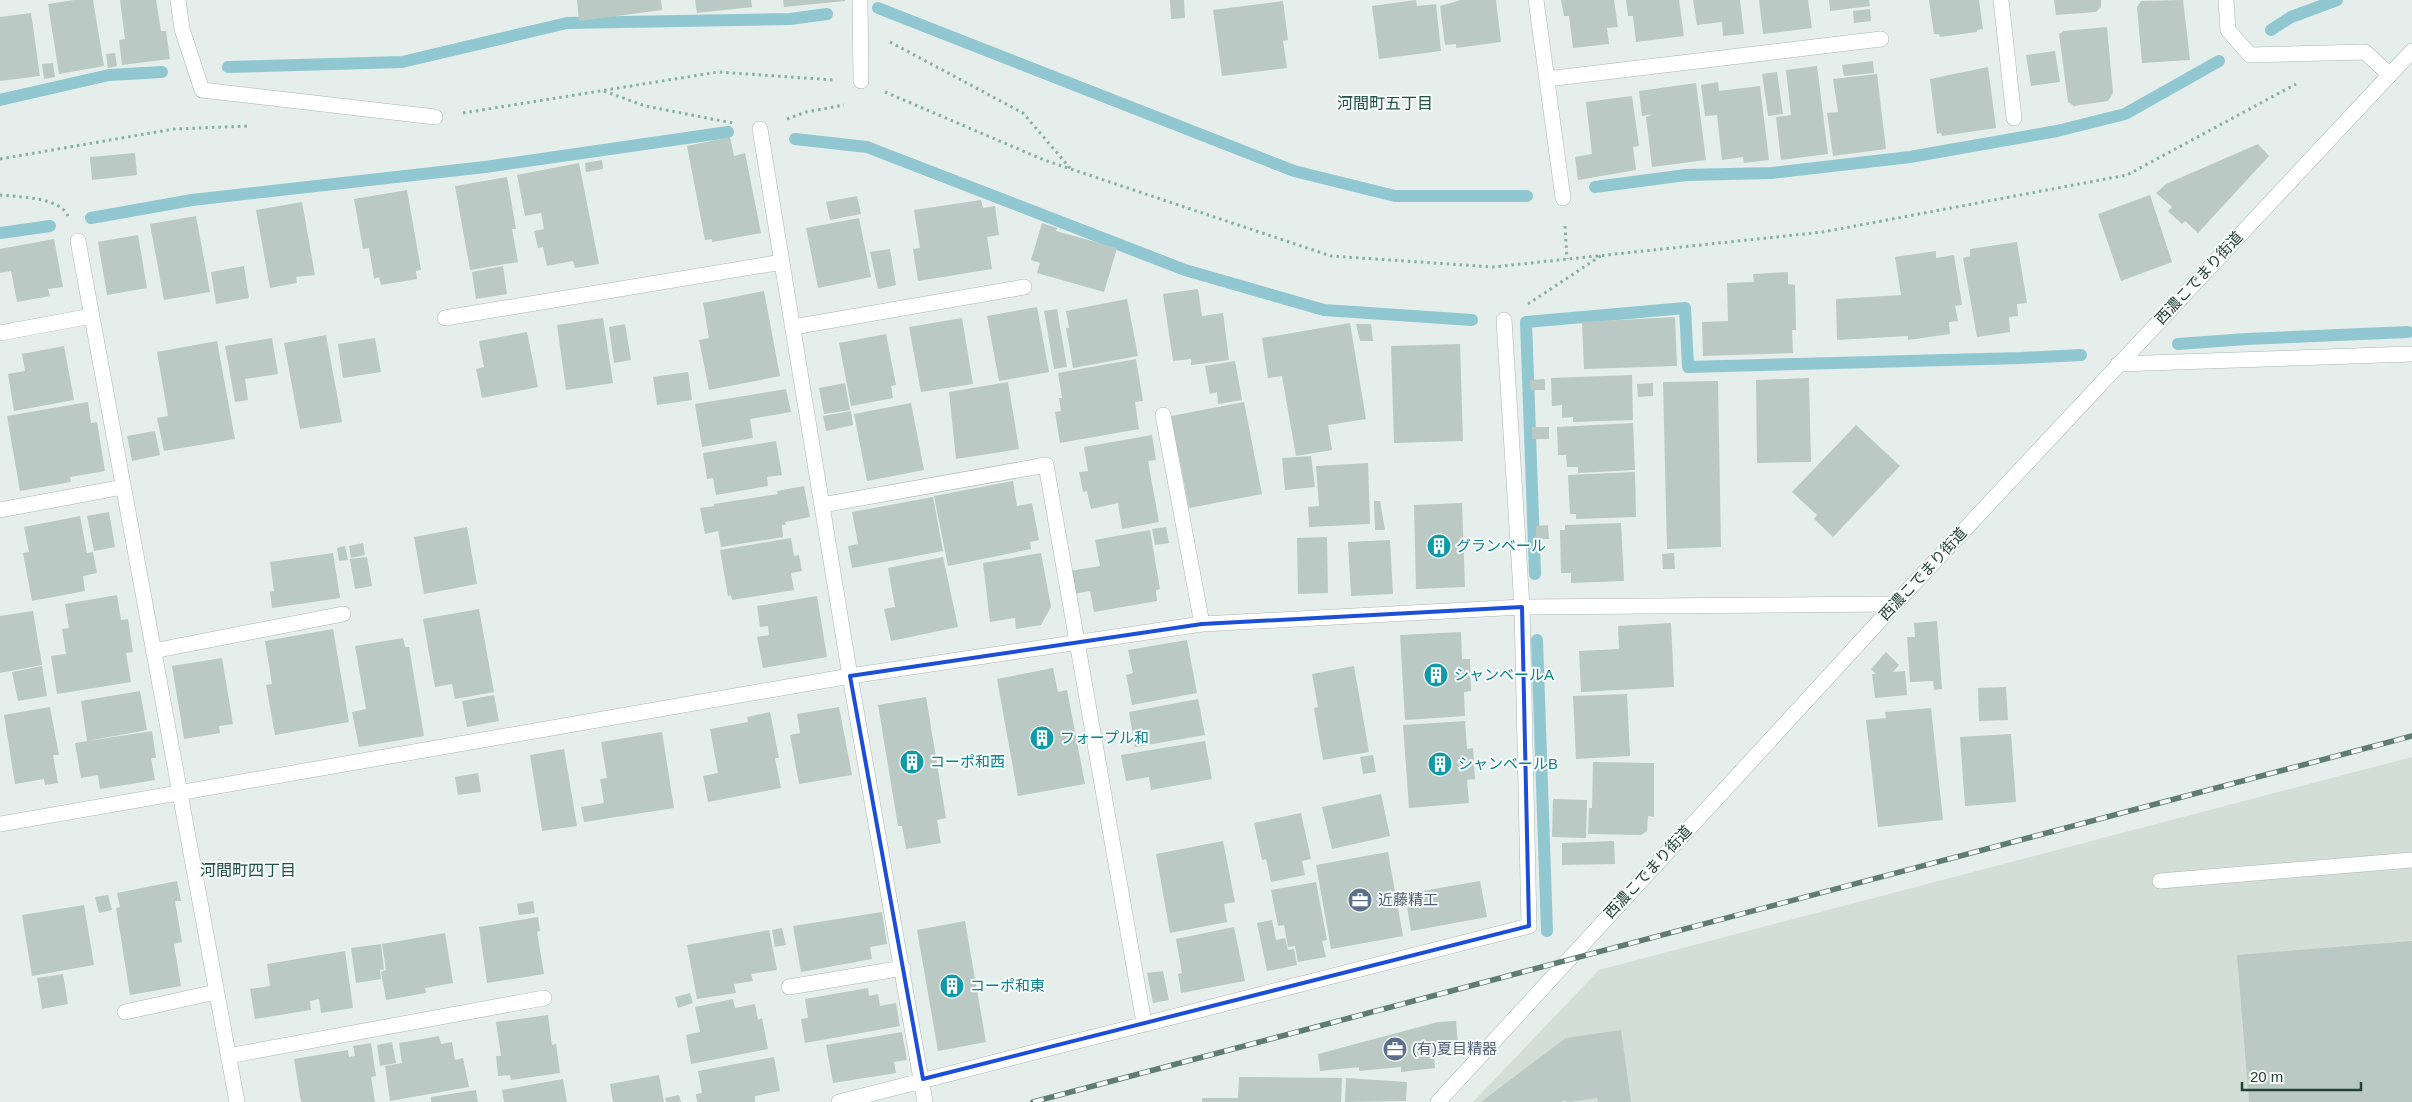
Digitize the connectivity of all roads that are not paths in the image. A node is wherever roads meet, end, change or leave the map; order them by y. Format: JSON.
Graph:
{"nodes":[{"id":1,"x":178,"y":0,"type":"edge"},
{"id":2,"x":860,"y":0,"type":"edge"},
{"id":3,"x":1536,"y":0,"type":"edge"},
{"id":4,"x":2001,"y":0,"type":"edge"},
{"id":5,"x":2226,"y":0,"type":"edge"},
{"id":6,"x":1881,"y":39,"type":"dead end"},
{"id":7,"x":2412,"y":51,"type":"edge"},
{"id":8,"x":2390,"y":74,"type":"junction"},
{"id":9,"x":1546,"y":79,"type":"junction"},
{"id":10,"x":861,"y":82,"type":"dead end"},
{"id":11,"x":435,"y":117,"type":"dead end"},
{"id":12,"x":2014,"y":118,"type":"dead end"},
{"id":13,"x":760,"y":129,"type":"dead end"},
{"id":14,"x":1563,"y":198,"type":"road end"},
{"id":15,"x":78,"y":241,"type":"road end"},
{"id":16,"x":782,"y":262,"type":"junction"},
{"id":17,"x":1024,"y":287,"type":"dead end"},
{"id":18,"x":92,"y":316,"type":"junction"},
{"id":19,"x":445,"y":318,"type":"dead end"},
{"id":20,"x":1504,"y":320,"type":"road end"},
{"id":21,"x":792,"y":327,"type":"junction"},
{"id":22,"x":0,"y":332,"type":"edge"},
{"id":23,"x":2412,"y":354,"type":"edge"},
{"id":24,"x":2118,"y":364,"type":"junction"},
{"id":25,"x":1163,"y":415,"type":"dead end"},
{"id":26,"x":123,"y":487,"type":"junction"},
{"id":27,"x":822,"y":505,"type":"junction"},
{"id":28,"x":0,"y":510,"type":"edge"},
{"id":29,"x":1895,"y":604,"type":"junction"},
{"id":30,"x":1522,"y":607,"type":"junction"},
{"id":31,"x":343,"y":614,"type":"dead end"},
{"id":32,"x":1202,"y":624,"type":"junction"},
{"id":33,"x":1078,"y":644,"type":"junction"},
{"id":34,"x":153,"y":651,"type":"junction"},
{"id":35,"x":850,"y":676,"type":"junction"},
{"id":36,"x":178,"y":793,"type":"junction"},
{"id":37,"x":0,"y":824,"type":"edge"},
{"id":38,"x":2412,"y":860,"type":"edge"},
{"id":39,"x":2160,"y":881,"type":"dead end"},
{"id":40,"x":903,"y":968,"type":"junction"},
{"id":41,"x":789,"y":987,"type":"dead end"},
{"id":42,"x":216,"y":992,"type":"junction"},
{"id":43,"x":544,"y":998,"type":"dead end"},
{"id":44,"x":125,"y":1012,"type":"dead end"},
{"id":45,"x":1144,"y":1023,"type":"junction"},
{"id":46,"x":228,"y":1056,"type":"junction"},
{"id":47,"x":923,"y":1079,"type":"junction"},
{"id":48,"x":237,"y":1102,"type":"edge"},
{"id":49,"x":839,"y":1102,"type":"edge"},
{"id":50,"x":925,"y":1102,"type":"edge"},
{"id":51,"x":1438,"y":1102,"type":"edge"}],
"edges":[{"from":1,"to":11,"type":"street"},
{"from":2,"to":10,"type":"street"},
{"from":3,"to":9,"type":"street"},
{"from":4,"to":12,"type":"street"},
{"from":5,"to":8,"type":"street"},
{"from":6,"to":9,"type":"street"},
{"from":7,"to":8,"type":"street","name":"西濃こでまり街道"},
{"from":8,"to":24,"type":"street","name":"西濃こでまり街道"},
{"from":9,"to":14,"type":"street"},
{"from":13,"to":16,"type":"street"},
{"from":15,"to":18,"type":"street"},
{"from":16,"to":19,"type":"street"},
{"from":16,"to":21,"type":"street"},
{"from":17,"to":21,"type":"street"},
{"from":18,"to":22,"type":"street"},
{"from":18,"to":26,"type":"street"},
{"from":20,"to":30,"type":"street"},
{"from":21,"to":27,"type":"street"},
{"from":23,"to":24,"type":"street"},
{"from":24,"to":29,"type":"street","name":"西濃こでまり街道"},
{"from":25,"to":32,"type":"street"},
{"from":26,"to":28,"type":"street"},
{"from":26,"to":34,"type":"street"},
{"from":27,"to":33,"type":"street"},
{"from":27,"to":35,"type":"street"},
{"from":29,"to":30,"type":"street"},
{"from":29,"to":51,"type":"street","name":"西濃こでまり街道"},
{"from":30,"to":32,"type":"street"},
{"from":30,"to":45,"type":"street"},
{"from":31,"to":34,"type":"street"},
{"from":32,"to":33,"type":"street"},
{"from":33,"to":35,"type":"street"},
{"from":33,"to":45,"type":"street"},
{"from":34,"to":36,"type":"street"},
{"from":35,"to":36,"type":"street"},
{"from":35,"to":40,"type":"street"},
{"from":36,"to":37,"type":"street"},
{"from":36,"to":42,"type":"street"},
{"from":38,"to":39,"type":"street"},
{"from":40,"to":41,"type":"street"},
{"from":40,"to":47,"type":"street"},
{"from":42,"to":44,"type":"street"},
{"from":42,"to":46,"type":"street"},
{"from":43,"to":46,"type":"street"},
{"from":45,"to":47,"type":"street"},
{"from":46,"to":48,"type":"street"},
{"from":47,"to":49,"type":"street"},
{"from":47,"to":50,"type":"street"}]}
